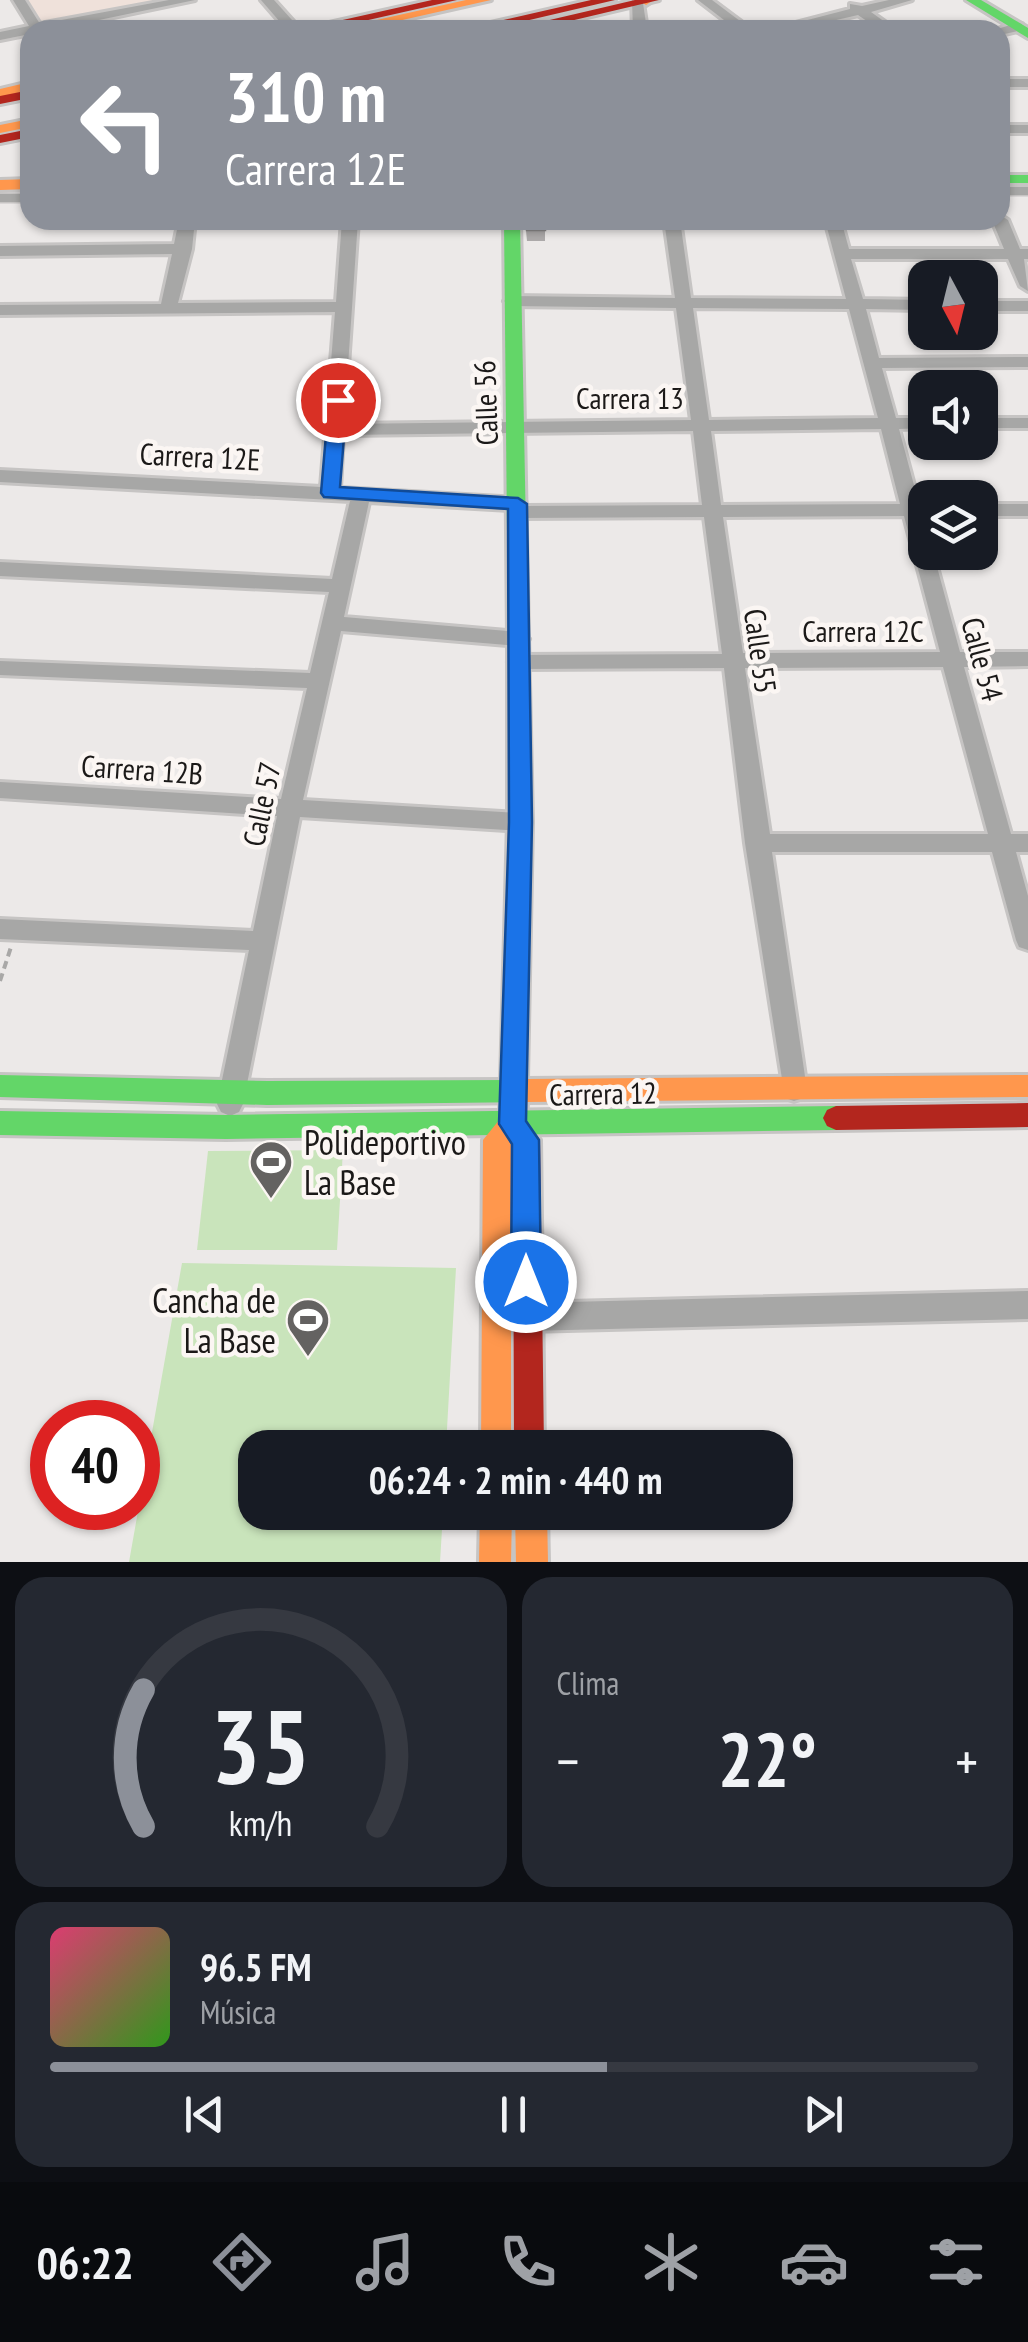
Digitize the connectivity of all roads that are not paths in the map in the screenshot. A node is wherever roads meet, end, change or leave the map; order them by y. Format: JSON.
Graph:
{"nodes":[{"id":1,"x":189,"y":0,"type":"edge"},
{"id":2,"x":266,"y":0,"type":"edge"},
{"id":3,"x":451,"y":0,"type":"edge"},
{"id":4,"x":485,"y":0,"type":"edge"},
{"id":5,"x":609,"y":0,"type":"edge"},
{"id":6,"x":704,"y":0,"type":"edge"},
{"id":7,"x":845,"y":0,"type":"edge"},
{"id":8,"x":906,"y":0,"type":"edge"},
{"id":9,"x":972,"y":0,"type":"edge"},
{"id":10,"x":997,"y":0,"type":"edge"},
{"id":11,"x":645,"y":1,"type":"edge"},
{"id":12,"x":860,"y":10,"type":"junction"},
{"id":13,"x":81,"y":20,"type":"edge"},
{"id":14,"x":285,"y":20,"type":"edge"},
{"id":15,"x":370,"y":20,"type":"edge"},
{"id":16,"x":379,"y":20,"type":"edge"},
{"id":17,"x":514,"y":20,"type":"edge"},
{"id":18,"x":559,"y":20,"type":"edge"},
{"id":19,"x":731,"y":20,"type":"edge"},
{"id":20,"x":818,"y":20,"type":"edge"},
{"id":21,"x":874,"y":20,"type":"edge"},
{"id":22,"x":1006,"y":20,"type":"edge"},
{"id":23,"x":1018,"y":27,"type":"edge"},
{"id":24,"x":186,"y":230,"type":"edge"},
{"id":25,"x":349,"y":230,"type":"edge"},
{"id":26,"x":512,"y":230,"type":"edge"},
{"id":27,"x":673,"y":230,"type":"edge"},
{"id":28,"x":837,"y":230,"type":"edge"},
{"id":29,"x":1006,"y":230,"type":"edge"},
{"id":30,"x":184,"y":248,"type":"junction"},
{"id":31,"x":0,"y":252,"type":"edge"},
{"id":32,"x":843,"y":254,"type":"junction"},
{"id":33,"x":1021,"y":254,"type":"edge"},
{"id":34,"x":1028,"y":286,"type":"edge"},
{"id":35,"x":512,"y":301,"type":"junction"},
{"id":36,"x":683,"y":303,"type":"junction"},
{"id":37,"x":856,"y":304,"type":"junction"},
{"id":38,"x":908,"y":305,"type":"edge"},
{"id":39,"x":998,"y":306,"type":"edge"},
{"id":40,"x":1028,"y":306,"type":"edge"},
{"id":41,"x":345,"y":307,"type":"junction"},
{"id":42,"x":0,"y":310,"type":"edge"},
{"id":43,"x":168,"y":311,"type":"junction"},
{"id":44,"x":872,"y":362,"type":"junction"},
{"id":45,"x":1028,"y":362,"type":"edge"},
{"id":46,"x":888,"y":423,"type":"junction"},
{"id":47,"x":908,"y":423,"type":"edge"},
{"id":48,"x":998,"y":423,"type":"edge"},
{"id":49,"x":1028,"y":423,"type":"edge"},
{"id":50,"x":700,"y":424,"type":"junction"},
{"id":51,"x":515,"y":425,"type":"junction"},
{"id":52,"x":335,"y":430,"type":"junction"},
{"id":53,"x":0,"y":476,"type":"edge"},
{"id":54,"x":908,"y":481,"type":"edge"},
{"id":55,"x":330,"y":493,"type":"junction"},
{"id":56,"x":361,"y":496,"type":"junction"},
{"id":57,"x":518,"y":508,"type":"junction"},
{"id":58,"x":908,"y":510,"type":"edge"},
{"id":59,"x":998,"y":510,"type":"edge"},
{"id":60,"x":1028,"y":510,"type":"edge"},
{"id":61,"x":712,"y":511,"type":"junction"},
{"id":62,"x":0,"y":569,"type":"edge"},
{"id":63,"x":932,"y":570,"type":"edge"},
{"id":64,"x":341,"y":586,"type":"junction"},
{"id":65,"x":332,"y":623,"type":"junction"},
{"id":66,"x":519,"y":651,"type":"junction"},
{"id":67,"x":1028,"y":658,"type":"edge"},
{"id":68,"x":952,"y":659,"type":"junction"},
{"id":69,"x":732,"y":660,"type":"junction"},
{"id":70,"x":0,"y":668,"type":"edge"},
{"id":71,"x":320,"y":681,"type":"junction"},
{"id":72,"x":0,"y":790,"type":"edge"},
{"id":73,"x":290,"y":808,"type":"junction"},
{"id":74,"x":520,"y":822,"type":"junction"},
{"id":75,"x":757,"y":843,"type":"junction"},
{"id":76,"x":1002,"y":843,"type":"junction"},
{"id":77,"x":1028,"y":843,"type":"edge"},
{"id":78,"x":8,"y":929,"type":"edge"},
{"id":79,"x":1028,"y":940,"type":"edge"},
{"id":80,"x":263,"y":941,"type":"junction"},
{"id":81,"x":0,"y":1086,"type":"edge"},
{"id":82,"x":1028,"y":1086,"type":"edge"},
{"id":83,"x":794,"y":1090,"type":"junction"},
{"id":84,"x":513,"y":1092,"type":"junction"},
{"id":85,"x":232,"y":1093,"type":"junction"},
{"id":86,"x":1028,"y":1114,"type":"edge"},
{"id":87,"x":0,"y":1123,"type":"edge"},
{"id":88,"x":226,"y":1127,"type":"junction"},
{"id":89,"x":505,"y":1132,"type":"junction"},
{"id":90,"x":1028,"y":1305,"type":"edge"},
{"id":91,"x":526,"y":1317,"type":"junction"},
{"id":92,"x":497,"y":1430,"type":"edge"},
{"id":93,"x":529,"y":1430,"type":"edge"},
{"id":94,"x":496,"y":1530,"type":"edge"},
{"id":95,"x":531,"y":1530,"type":"edge"},
{"id":96,"x":496,"y":1562,"type":"edge"},
{"id":97,"x":532,"y":1562,"type":"edge"}],
"edges":[{"from":1,"to":13,"type":"street"},
{"from":2,"to":14,"type":"street"},
{"from":3,"to":15,"type":"street"},
{"from":4,"to":16,"type":"street"},
{"from":5,"to":17,"type":"street"},
{"from":6,"to":19,"type":"street"},
{"from":7,"to":12,"type":"street"},
{"from":8,"to":12,"type":"street"},
{"from":9,"to":22,"type":"street"},
{"from":10,"to":23,"type":"street"},
{"from":11,"to":18,"type":"street"},
{"from":12,"to":20,"type":"street"},
{"from":12,"to":21,"type":"street"},
{"from":24,"to":30,"type":"street"},
{"from":25,"to":41,"type":"street"},
{"from":26,"to":35,"type":"street","name":"Calle 56"},
{"from":27,"to":36,"type":"street","name":"Calle 55"},
{"from":28,"to":32,"type":"street","name":"Calle 54"},
{"from":29,"to":33,"type":"street"},
{"from":30,"to":31,"type":"street"},
{"from":30,"to":43,"type":"street"},
{"from":32,"to":33,"type":"street"},
{"from":32,"to":37,"type":"street","name":"Calle 54"},
{"from":33,"to":34,"type":"street"},
{"from":35,"to":36,"type":"street"},
{"from":35,"to":51,"type":"street","name":"Calle 56"},
{"from":36,"to":37,"type":"street"},
{"from":36,"to":50,"type":"street","name":"Calle 55"},
{"from":37,"to":38,"type":"street"},
{"from":37,"to":44,"type":"street","name":"Calle 54"},
{"from":39,"to":40,"type":"street"},
{"from":41,"to":43,"type":"street"},
{"from":41,"to":52,"type":"street"},
{"from":42,"to":43,"type":"street"},
{"from":44,"to":45,"type":"street"},
{"from":44,"to":46,"type":"street","name":"Calle 54"},
{"from":46,"to":47,"type":"street","name":"Carrera 13"},
{"from":46,"to":50,"type":"street","name":"Carrera 13"},
{"from":46,"to":54,"type":"street","name":"Calle 54"},
{"from":48,"to":49,"type":"street"},
{"from":50,"to":51,"type":"street","name":"Carrera 13"},
{"from":50,"to":61,"type":"street","name":"Calle 55"},
{"from":51,"to":52,"type":"street","name":"Carrera 13"},
{"from":51,"to":57,"type":"street","name":"Calle 56"},
{"from":52,"to":55,"type":"street"},
{"from":53,"to":55,"type":"street","name":"Carrera 12E"},
{"from":55,"to":56,"type":"street","name":"Carrera 12E"},
{"from":56,"to":57,"type":"street","name":"Carrera 12E"},
{"from":56,"to":64,"type":"street","name":"Calle 57"},
{"from":57,"to":61,"type":"street","name":"Carrera 12E"},
{"from":57,"to":66,"type":"street","name":"Calle 56"},
{"from":58,"to":61,"type":"street","name":"Carrera 12E"},
{"from":59,"to":60,"type":"street"},
{"from":61,"to":69,"type":"street","name":"Calle 55"},
{"from":62,"to":64,"type":"street"},
{"from":63,"to":68,"type":"street","name":"Calle 54"},
{"from":64,"to":65,"type":"street","name":"Calle 57"},
{"from":65,"to":66,"type":"street","name":"Carrera 12C"},
{"from":65,"to":71,"type":"street","name":"Calle 57"},
{"from":66,"to":69,"type":"street","name":"Carrera 12C"},
{"from":66,"to":74,"type":"street","name":"Calle 56"},
{"from":67,"to":68,"type":"street","name":"Carrera 12C"},
{"from":68,"to":69,"type":"street","name":"Carrera 12C"},
{"from":68,"to":76,"type":"street","name":"Calle 54"},
{"from":69,"to":75,"type":"street","name":"Calle 55"},
{"from":70,"to":71,"type":"street"},
{"from":71,"to":73,"type":"street","name":"Calle 57"},
{"from":72,"to":73,"type":"street","name":"Carrera 12B"},
{"from":73,"to":74,"type":"street","name":"Carrera 12B"},
{"from":73,"to":80,"type":"street","name":"Calle 57"},
{"from":74,"to":84,"type":"street","name":"Calle 56"},
{"from":75,"to":76,"type":"street"},
{"from":75,"to":83,"type":"street","name":"Calle 55"},
{"from":76,"to":77,"type":"street"},
{"from":76,"to":79,"type":"street","name":"Calle 54"},
{"from":78,"to":80,"type":"street"},
{"from":80,"to":85,"type":"street","name":"Calle 57"},
{"from":81,"to":85,"type":"street","name":"Carrera 12"},
{"from":82,"to":83,"type":"street","name":"Carrera 12"},
{"from":83,"to":84,"type":"street","name":"Carrera 12"},
{"from":84,"to":85,"type":"street","name":"Carrera 12"},
{"from":84,"to":89,"type":"street","name":"Calle 56"},
{"from":85,"to":88,"type":"street","name":"Calle 57"},
{"from":86,"to":89,"type":"street","name":"Carrera 12"},
{"from":87,"to":88,"type":"street","name":"Carrera 12"},
{"from":88,"to":89,"type":"street","name":"Carrera 12"},
{"from":89,"to":91,"type":"street","name":"Calle 56"},
{"from":89,"to":92,"type":"street","name":"Calle 56"},
{"from":90,"to":91,"type":"street"},
{"from":91,"to":93,"type":"street","name":"Calle 56"},
{"from":94,"to":96,"type":"street"},
{"from":95,"to":97,"type":"street"}]}
